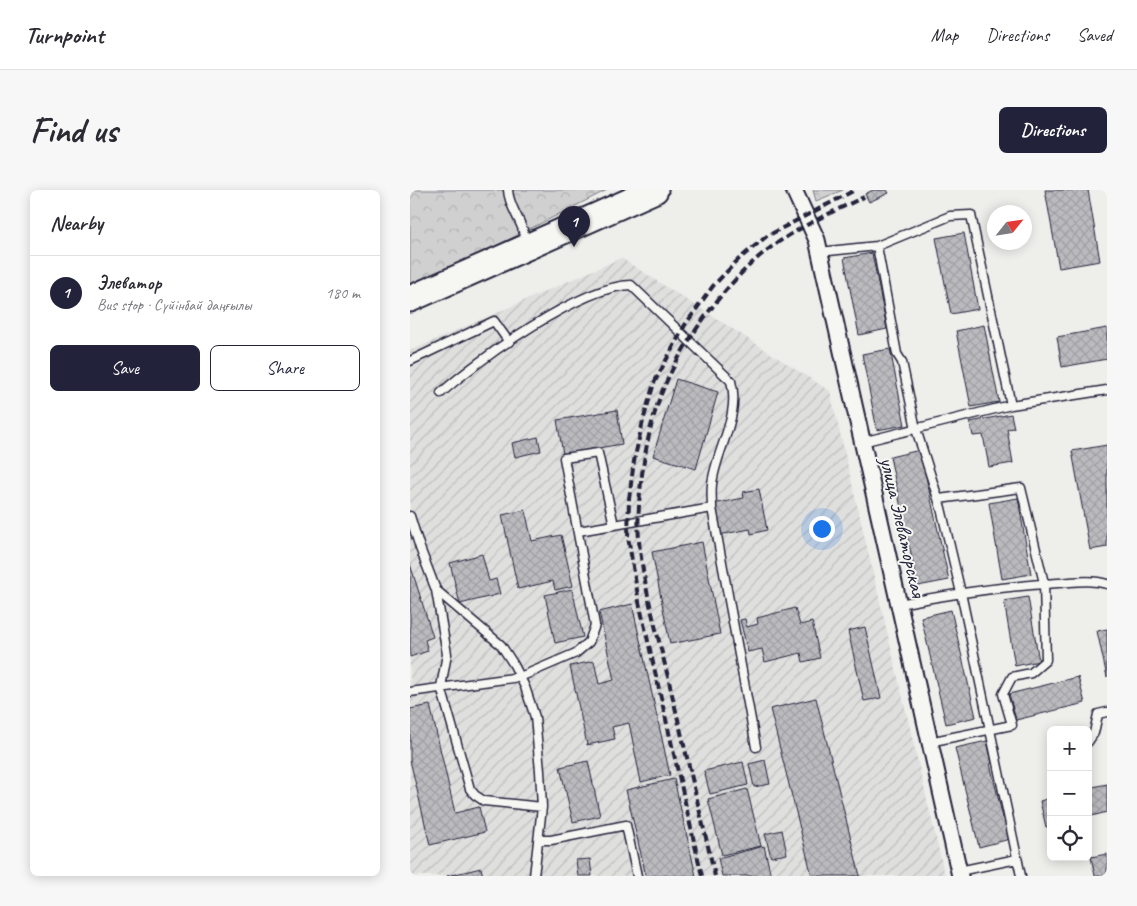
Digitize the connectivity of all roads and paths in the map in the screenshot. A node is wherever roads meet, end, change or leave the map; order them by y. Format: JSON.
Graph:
{"nodes":[{"id":1,"x":508,"y":190,"type":"edge"},
{"id":2,"x":655,"y":190,"type":"edge"},
{"id":3,"x":794,"y":190,"type":"edge"},
{"id":4,"x":877,"y":246,"type":"junction"},
{"id":5,"x":525,"y":248,"type":"junction"},
{"id":6,"x":819,"y":252,"type":"junction"},
{"id":7,"x":410,"y":299,"type":"edge"},
{"id":8,"x":509,"y":342,"type":"junction"},
{"id":9,"x":410,"y":361,"type":"edge"},
{"id":10,"x":1107,"y":390,"type":"edge"},
{"id":11,"x":441,"y":393,"type":"dead end"},
{"id":12,"x":1011,"y":405,"type":"junction"},
{"id":13,"x":916,"y":429,"type":"junction"},
{"id":14,"x":862,"y":442,"type":"junction"},
{"id":15,"x":938,"y":500,"type":"junction"},
{"id":16,"x":712,"y":508,"type":"junction"},
{"id":17,"x":410,"y":516,"type":"edge"},
{"id":18,"x":614,"y":525,"type":"junction"},
{"id":19,"x":578,"y":531,"type":"junction"},
{"id":20,"x":1044,"y":584,"type":"junction"},
{"id":21,"x":1107,"y":584,"type":"edge"},
{"id":22,"x":436,"y":590,"type":"junction"},
{"id":23,"x":961,"y":593,"type":"junction"},
{"id":24,"x":899,"y":604,"type":"junction"},
{"id":25,"x":520,"y":677,"type":"junction"},
{"id":26,"x":441,"y":687,"type":"junction"},
{"id":27,"x":410,"y":692,"type":"edge"},
{"id":28,"x":1107,"y":712,"type":"edge"},
{"id":29,"x":990,"y":729,"type":"junction"},
{"id":30,"x":1092,"y":735,"type":"edge"},
{"id":31,"x":930,"y":742,"type":"junction"},
{"id":32,"x":756,"y":747,"type":"dead end"},
{"id":33,"x":542,"y":808,"type":"junction"},
{"id":34,"x":538,"y":840,"type":"junction"},
{"id":35,"x":1017,"y":859,"type":"junction"},
{"id":36,"x":959,"y":874,"type":"edge"},
{"id":37,"x":534,"y":876,"type":"edge"},
{"id":38,"x":637,"y":876,"type":"edge"},
{"id":39,"x":1021,"y":876,"type":"edge"}],
"edges":[{"from":1,"to":5,"type":"lane"},
{"from":2,"to":5,"type":"main road"},
{"from":3,"to":6,"type":"street","name":"улица Элеваторская"},
{"from":4,"to":6,"type":"lane"},
{"from":4,"to":12,"type":"lane"},
{"from":4,"to":13,"type":"lane"},
{"from":5,"to":7,"type":"main road"},
{"from":6,"to":14,"type":"street","name":"улица Элеваторская"},
{"from":8,"to":9,"type":"lane"},
{"from":8,"to":11,"type":"lane"},
{"from":8,"to":16,"type":"lane"},
{"from":10,"to":12,"type":"lane"},
{"from":12,"to":13,"type":"lane"},
{"from":13,"to":14,"type":"lane"},
{"from":13,"to":15,"type":"lane"},
{"from":14,"to":24,"type":"street","name":"улица Элеваторская"},
{"from":15,"to":20,"type":"lane"},
{"from":15,"to":23,"type":"lane"},
{"from":16,"to":18,"type":"lane"},
{"from":16,"to":32,"type":"lane"},
{"from":17,"to":22,"type":"lane"},
{"from":18,"to":19,"type":"lane"},
{"from":18,"to":19,"type":"lane"},
{"from":19,"to":25,"type":"lane"},
{"from":20,"to":21,"type":"lane"},
{"from":20,"to":23,"type":"lane"},
{"from":20,"to":29,"type":"lane"},
{"from":22,"to":25,"type":"lane"},
{"from":22,"to":26,"type":"lane"},
{"from":23,"to":24,"type":"lane"},
{"from":23,"to":29,"type":"lane"},
{"from":24,"to":31,"type":"street","name":"улица Элеваторская"},
{"from":25,"to":26,"type":"lane"},
{"from":25,"to":33,"type":"lane"},
{"from":26,"to":27,"type":"lane"},
{"from":26,"to":33,"type":"lane"},
{"from":28,"to":30,"type":"lane"},
{"from":29,"to":31,"type":"lane"},
{"from":29,"to":35,"type":"lane"},
{"from":31,"to":36,"type":"street","name":"улица Элеваторская"},
{"from":33,"to":34,"type":"lane"},
{"from":34,"to":37,"type":"lane"},
{"from":34,"to":38,"type":"lane"},
{"from":35,"to":36,"type":"lane"},
{"from":35,"to":39,"type":"lane"}]}
